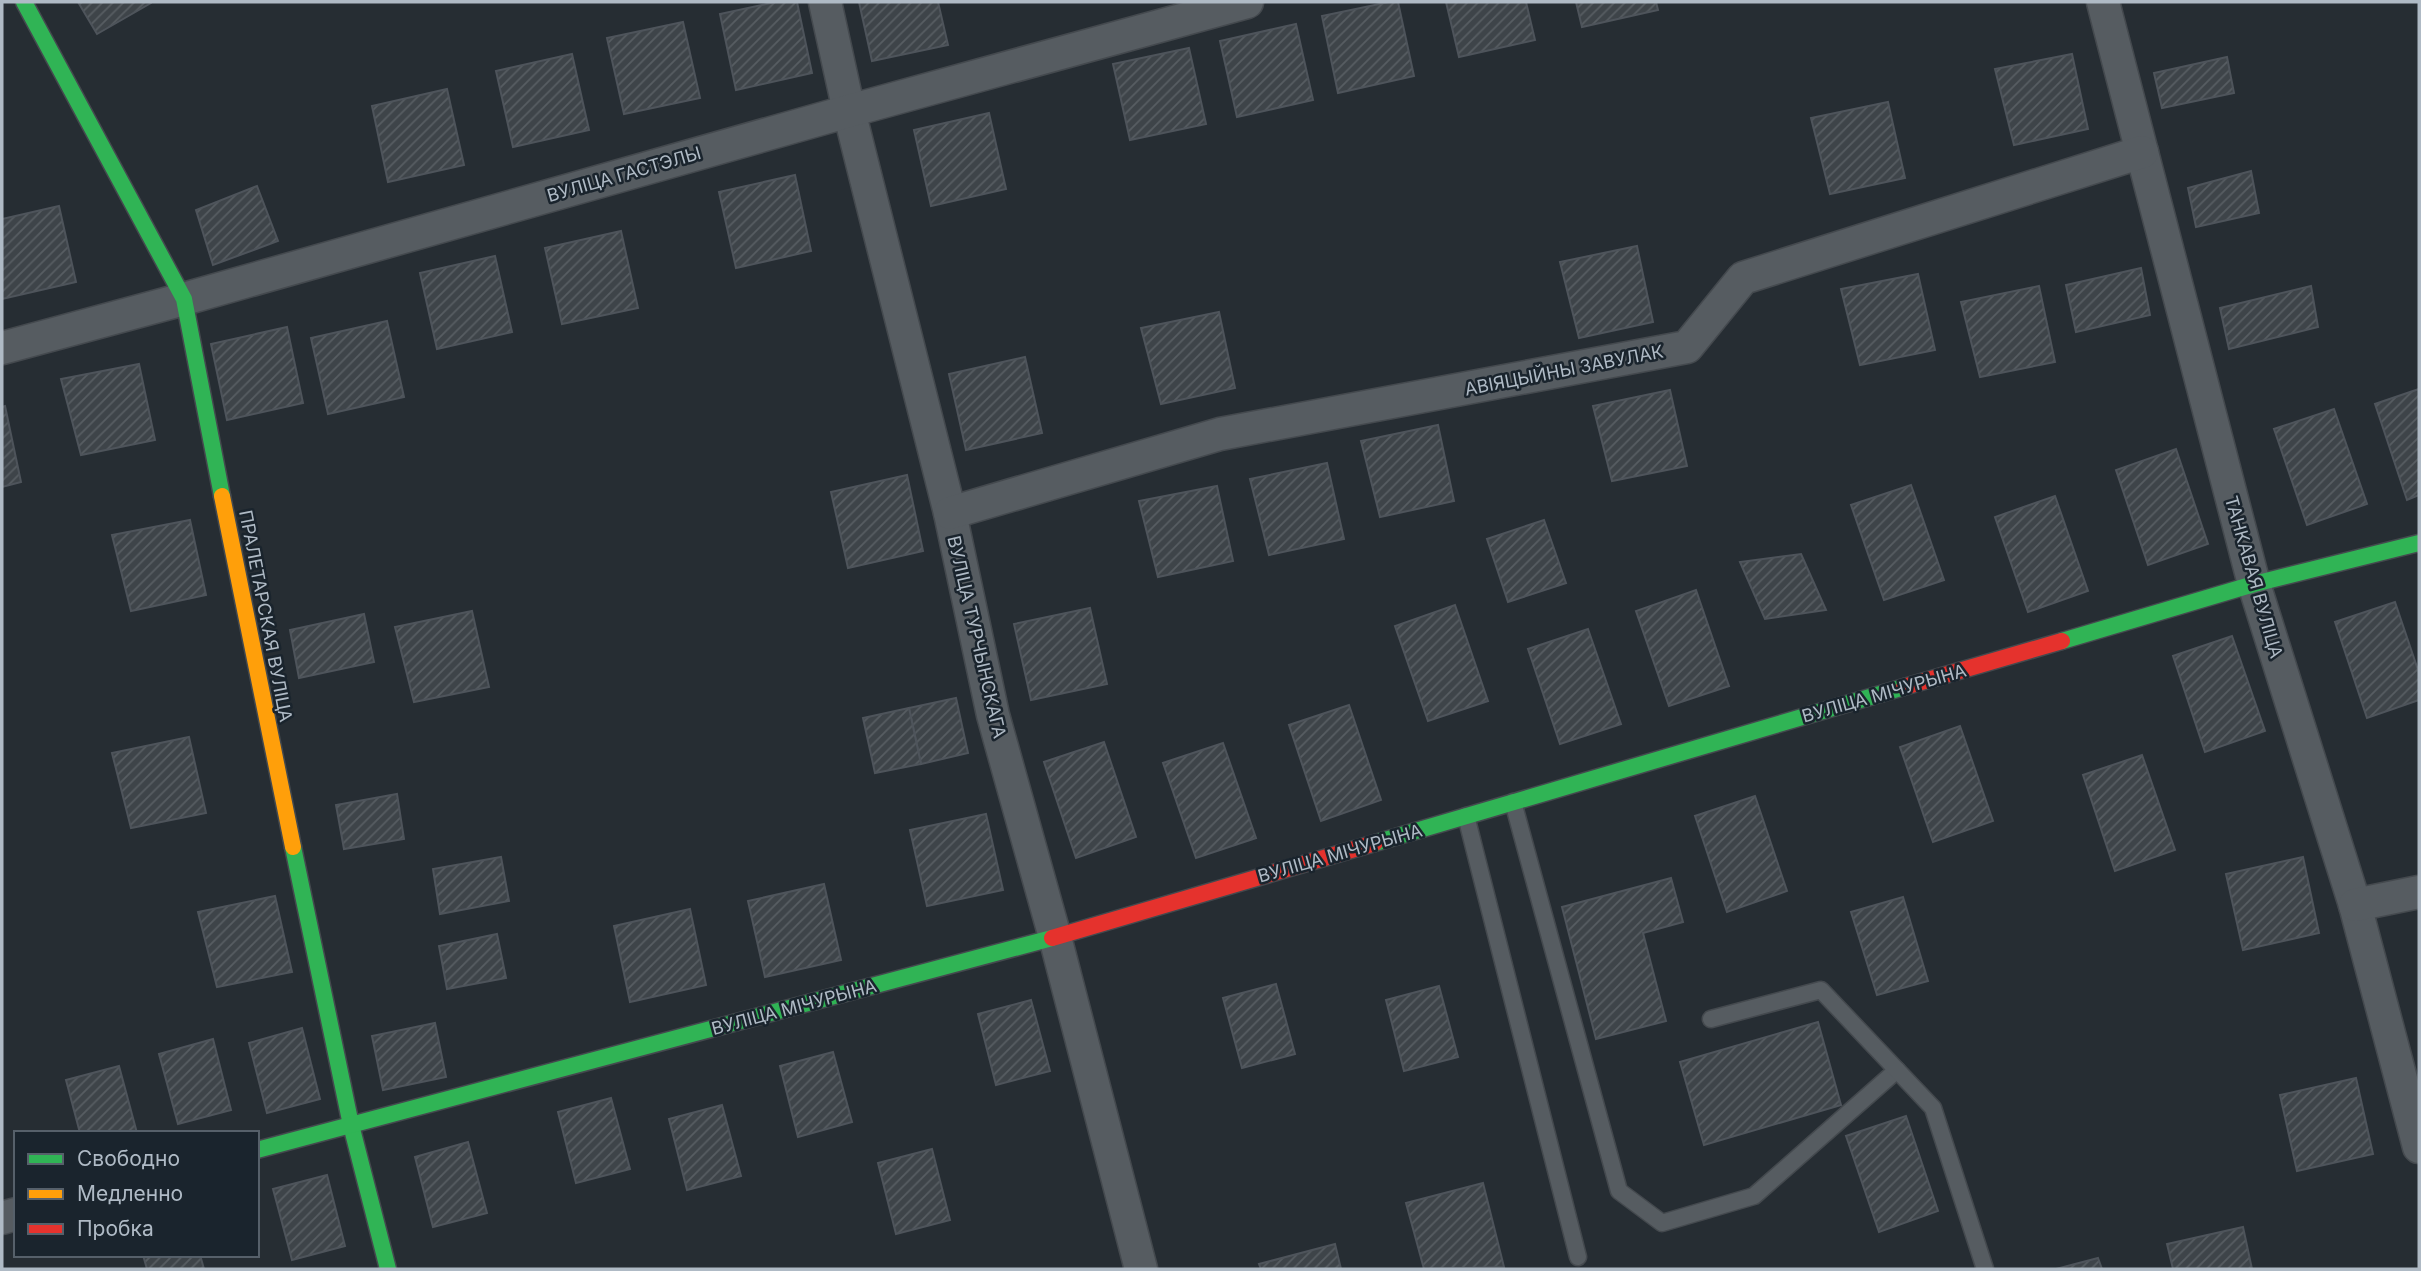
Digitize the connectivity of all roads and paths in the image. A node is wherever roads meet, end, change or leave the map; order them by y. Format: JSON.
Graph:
{"nodes":[{"id":1,"x":24,"y":2,"type":"edge"},
{"id":2,"x":825,"y":2,"type":"edge"},
{"id":3,"x":1247,"y":2,"type":"edge"},
{"id":4,"x":2104,"y":2,"type":"edge"},
{"id":5,"x":849,"y":111,"type":"junction"},
{"id":6,"x":2142,"y":152,"type":"junction"},
{"id":7,"x":184,"y":299,"type":"junction"},
{"id":8,"x":2,"y":348,"type":"edge"},
{"id":9,"x":950,"y":513,"type":"junction"},
{"id":10,"x":2419,"y":543,"type":"edge"},
{"id":11,"x":2254,"y":584,"type":"junction"},
{"id":12,"x":1513,"y":802,"type":"junction"},
{"id":13,"x":1466,"y":816,"type":"junction"},
{"id":14,"x":2419,"y":892,"type":"edge"},
{"id":15,"x":2355,"y":905,"type":"junction"},
{"id":16,"x":1055,"y":937,"type":"junction"},
{"id":17,"x":1711,"y":1019,"type":"dead end"},
{"id":18,"x":1898,"y":1070,"type":"junction"},
{"id":19,"x":351,"y":1125,"type":"junction"},
{"id":20,"x":2419,"y":1147,"type":"edge"},
{"id":21,"x":259,"y":1149,"type":"edge"},
{"id":22,"x":1577,"y":1257,"type":"dead end"},
{"id":23,"x":388,"y":1269,"type":"edge"},
{"id":24,"x":1141,"y":1269,"type":"edge"},
{"id":25,"x":1985,"y":1269,"type":"edge"}],
"edges":[{"from":1,"to":7,"type":"street","name":"ПРАЛЕТАРСКАЯ ВУЛІЦА"},
{"from":2,"to":5,"type":"street","name":"ВУЛІЦА ТУРЧЫНСКАГА"},
{"from":3,"to":5,"type":"street","name":"ВУЛІЦА ГАСТЭЛЫ"},
{"from":4,"to":6,"type":"street","name":"ТАНКАВАЯ ВУЛІЦА"},
{"from":5,"to":7,"type":"street","name":"ВУЛІЦА ГАСТЭЛЫ"},
{"from":5,"to":9,"type":"street","name":"ВУЛІЦА ТУРЧЫНСКАГА"},
{"from":6,"to":9,"type":"street","name":"АВІЯЦЫЙНЫ ЗАВУЛАК"},
{"from":6,"to":11,"type":"street","name":"ТАНКАВАЯ ВУЛІЦА"},
{"from":7,"to":8,"type":"street","name":"ВУЛІЦА ГАСТЭЛЫ"},
{"from":7,"to":19,"type":"street","name":"ПРАЛЕТАРСКАЯ ВУЛІЦА"},
{"from":9,"to":16,"type":"street","name":"ВУЛІЦА ТУРЧЫНСКАГА"},
{"from":10,"to":11,"type":"street","name":"ВУЛІЦА МІЧУРЫНА"},
{"from":11,"to":12,"type":"street","name":"ВУЛІЦА МІЧУРЫНА"},
{"from":11,"to":15,"type":"street","name":"ТАНКАВАЯ ВУЛІЦА"},
{"from":12,"to":13,"type":"street","name":"ВУЛІЦА МІЧУРЫНА"},
{"from":12,"to":18,"type":"lane"},
{"from":13,"to":16,"type":"street","name":"ВУЛІЦА МІЧУРЫНА"},
{"from":13,"to":22,"type":"lane"},
{"from":14,"to":15,"type":"street"},
{"from":15,"to":20,"type":"street","name":"ТАНКАВАЯ ВУЛІЦА"},
{"from":16,"to":19,"type":"street","name":"ВУЛІЦА МІЧУРЫНА"},
{"from":16,"to":24,"type":"street","name":"ВУЛІЦА ТУРЧЫНСКАГА"},
{"from":17,"to":18,"type":"lane"},
{"from":18,"to":25,"type":"lane"},
{"from":19,"to":21,"type":"street","name":"ВУЛІЦА МІЧУРЫНА"},
{"from":19,"to":23,"type":"street","name":"ПРАЛЕТАРСКАЯ ВУЛІЦА"}]}
